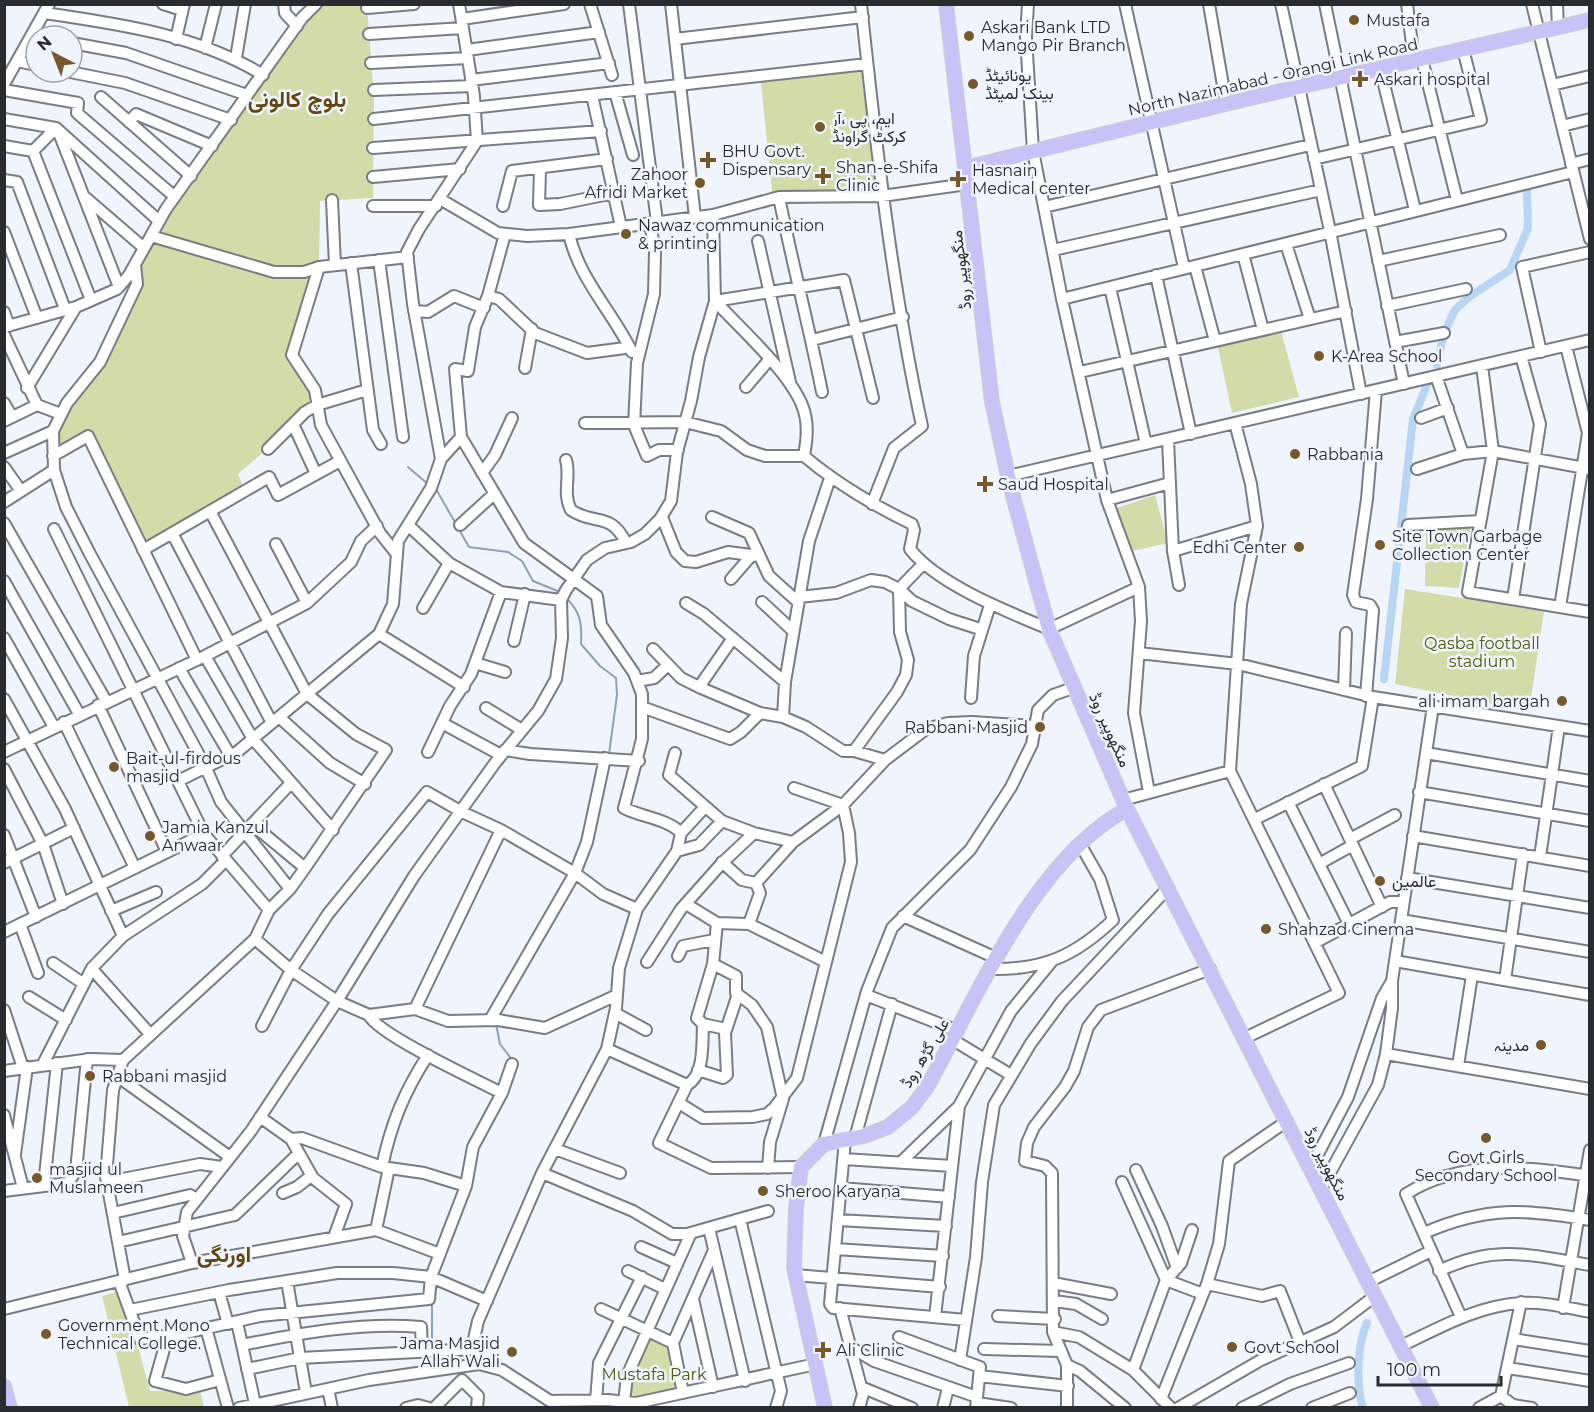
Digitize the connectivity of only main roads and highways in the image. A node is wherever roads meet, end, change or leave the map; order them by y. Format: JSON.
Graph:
{"nodes":[{"id":1,"x":946,"y":4,"type":"edge"},
{"id":2,"x":1590,"y":20,"type":"edge"},
{"id":3,"x":965,"y":168,"type":"junction"},
{"id":4,"x":1125,"y":805,"type":"junction"},
{"id":5,"x":825,"y":1407,"type":"edge"},
{"id":6,"x":1432,"y":1407,"type":"edge"}],
"edges":[{"from":1,"to":3,"type":"main road","name":"منگھوپیر روڈ"},
{"from":2,"to":3,"type":"main road","name":"North Nazimabad - Orangi Link Road"},
{"from":3,"to":4,"type":"main road","name":"منگھوپیر روڈ"},
{"from":4,"to":5,"type":"main road","name":"علی گڑھ روڈ"},
{"from":4,"to":6,"type":"main road","name":"منگھوپیر روڈ"}]}
